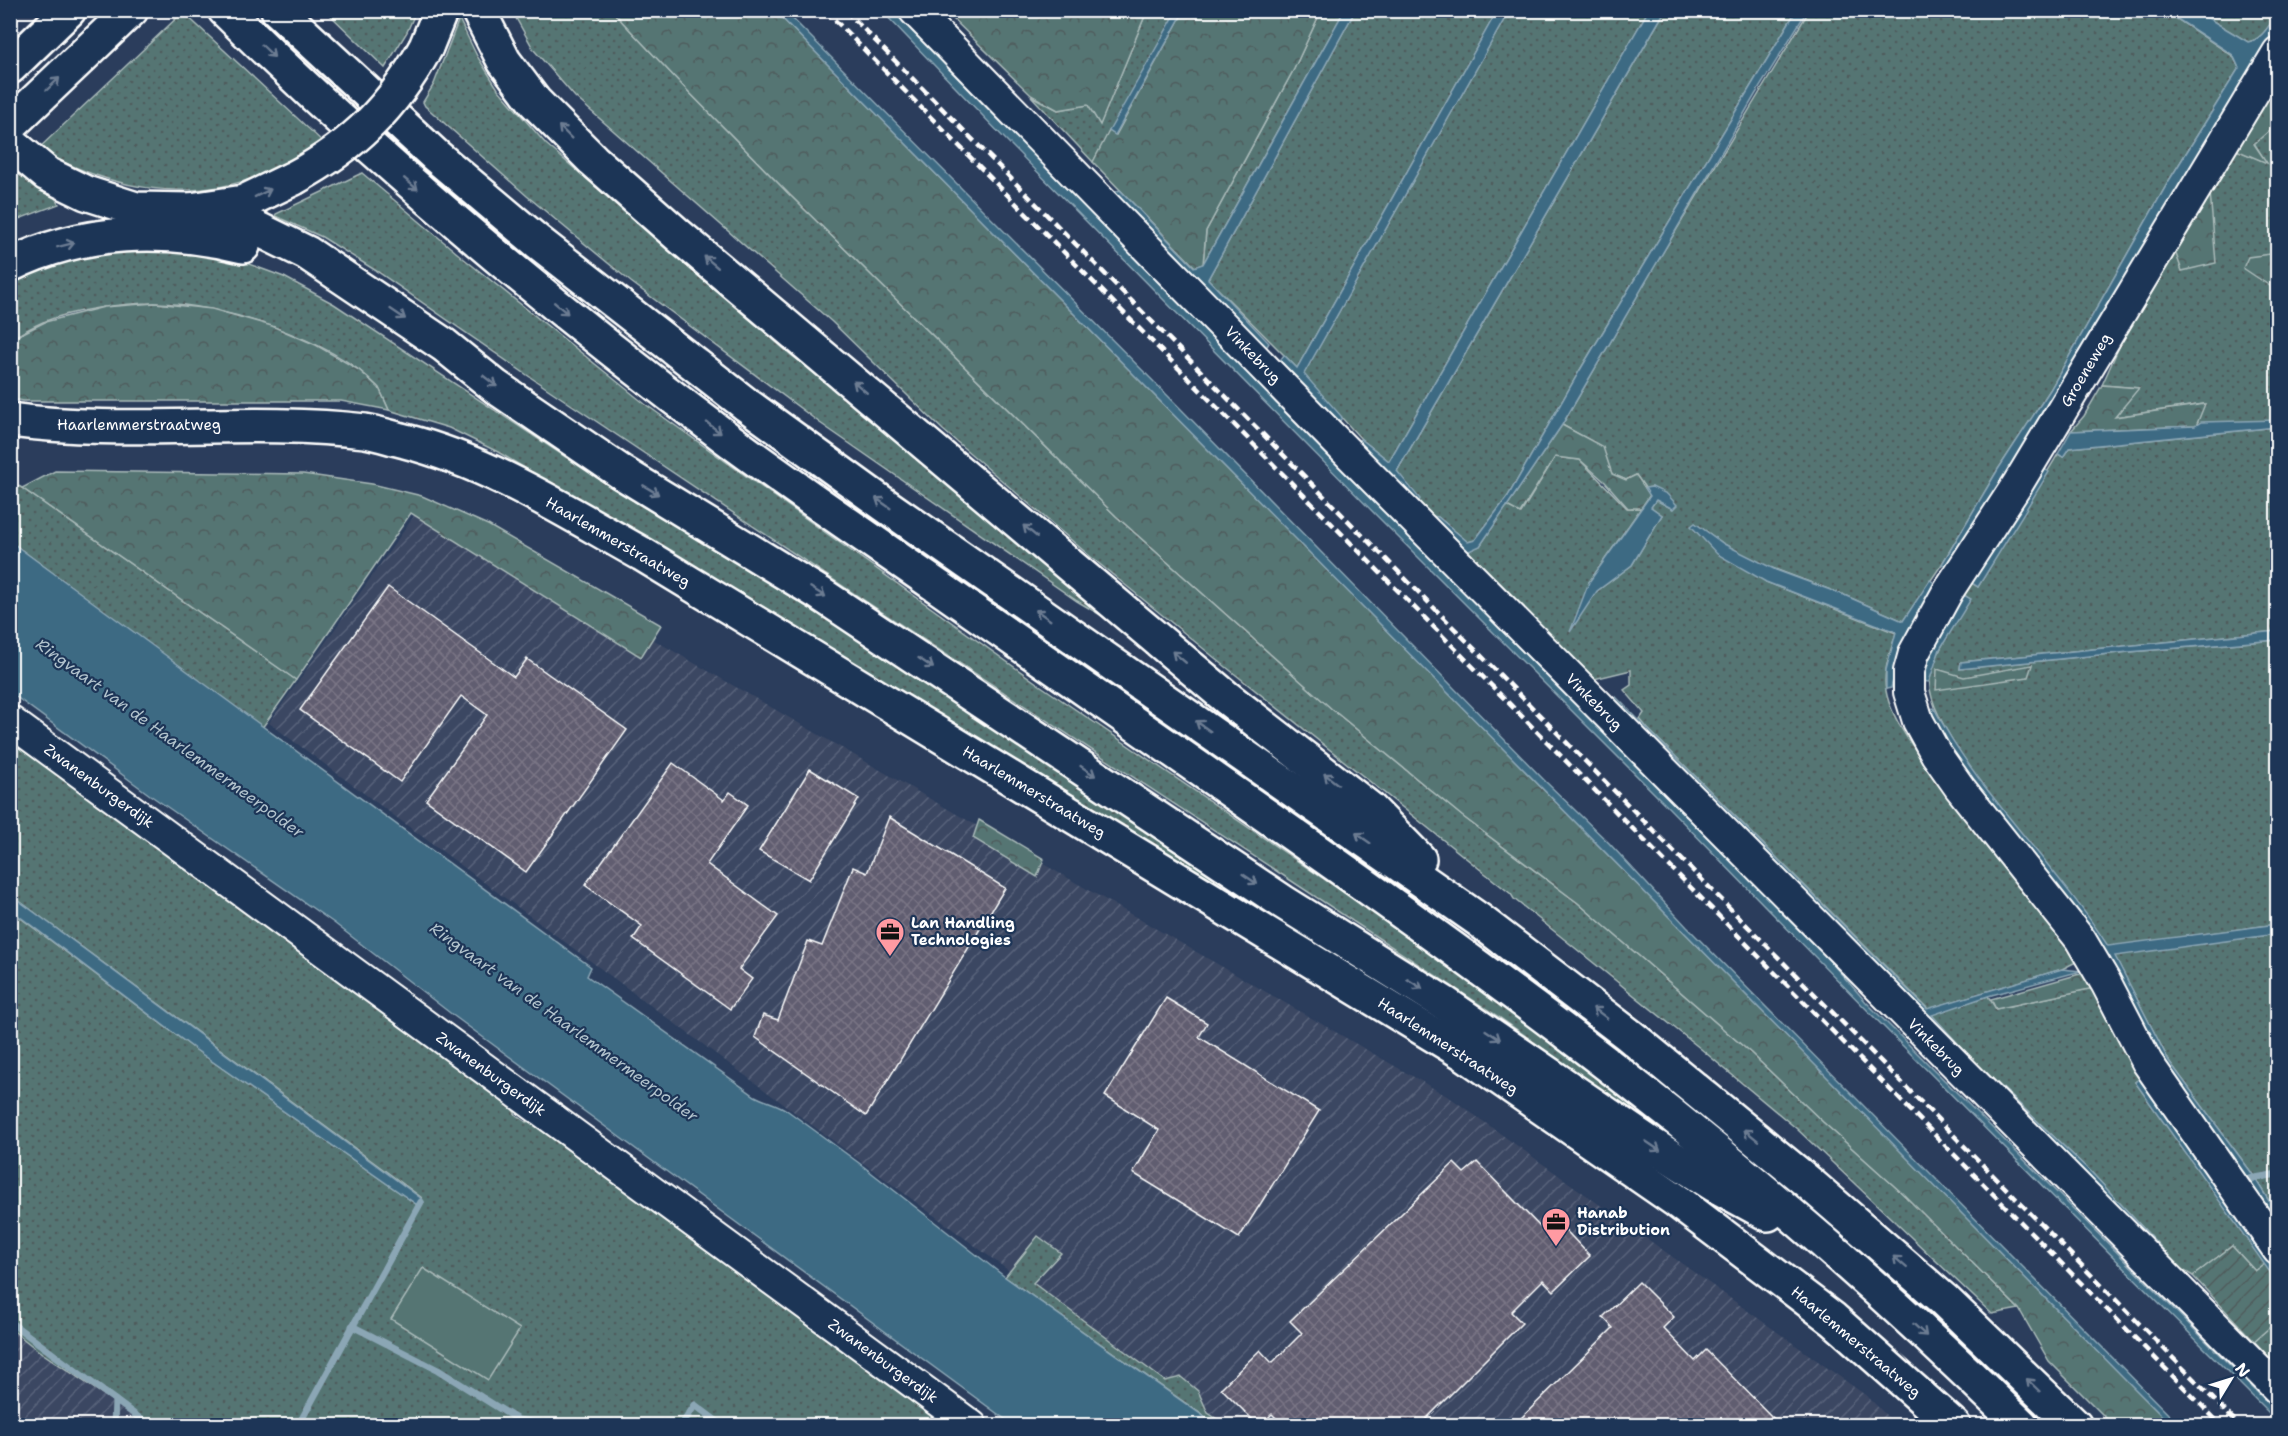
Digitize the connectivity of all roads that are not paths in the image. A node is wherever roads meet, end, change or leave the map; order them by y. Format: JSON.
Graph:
{"nodes":[{"id":1,"x":69,"y":10,"type":"edge"},
{"id":2,"x":131,"y":10,"type":"edge"},
{"id":3,"x":225,"y":10,"type":"edge"},
{"id":4,"x":278,"y":10,"type":"edge"},
{"id":5,"x":441,"y":10,"type":"edge"},
{"id":6,"x":478,"y":10,"type":"edge"},
{"id":7,"x":914,"y":10,"type":"edge"},
{"id":8,"x":2277,"y":52,"type":"edge"},
{"id":9,"x":10,"y":67,"type":"edge"},
{"id":10,"x":10,"y":125,"type":"edge"},
{"id":11,"x":10,"y":143,"type":"edge"},
{"id":12,"x":136,"y":209,"type":"junction"},
{"id":13,"x":190,"y":210,"type":"junction"},
{"id":14,"x":10,"y":242,"type":"edge"},
{"id":15,"x":10,"y":265,"type":"edge"},
{"id":16,"x":352,"y":283,"type":"junction"},
{"id":17,"x":10,"y":420,"type":"edge"},
{"id":18,"x":10,"y":721,"type":"edge"},
{"id":19,"x":1479,"y":920,"type":"junction"},
{"id":20,"x":1830,"y":1248,"type":"junction"},
{"id":21,"x":2277,"y":1250,"type":"edge"},
{"id":22,"x":2277,"y":1389,"type":"edge"},
{"id":23,"x":972,"y":1425,"type":"edge"},
{"id":24,"x":1954,"y":1425,"type":"edge"},
{"id":25,"x":2022,"y":1425,"type":"edge"},
{"id":26,"x":2075,"y":1425,"type":"edge"}],
"edges":[{"from":1,"to":9,"type":"main road"},
{"from":10,"to":2,"type":"main road","one_way":true},
{"from":3,"to":20,"type":"main road","one_way":true},
{"from":19,"to":4,"type":"main road","one_way":true},
{"from":13,"to":5,"type":"main road","one_way":true,"bridge":true},
{"from":19,"to":6,"type":"main road","one_way":true},
{"from":7,"to":22,"type":"street","name":"Vinkebrug"},
{"from":8,"to":21,"type":"street","name":"Groeneweg"},
{"from":11,"to":12,"type":"main road"},
{"from":12,"to":13,"type":"main road"},
{"from":12,"to":14,"type":"main road"},
{"from":13,"to":16,"type":"main road"},
{"from":15,"to":16,"type":"main road","one_way":true},
{"from":16,"to":20,"type":"main road","one_way":true},
{"from":17,"to":24,"type":"main road","name":"Haarlemmerstraatweg"},
{"from":18,"to":23,"type":"street","name":"Zwanenburgerdijk"},
{"from":26,"to":19,"type":"main road","one_way":true},
{"from":20,"to":25,"type":"main road","one_way":true}]}
